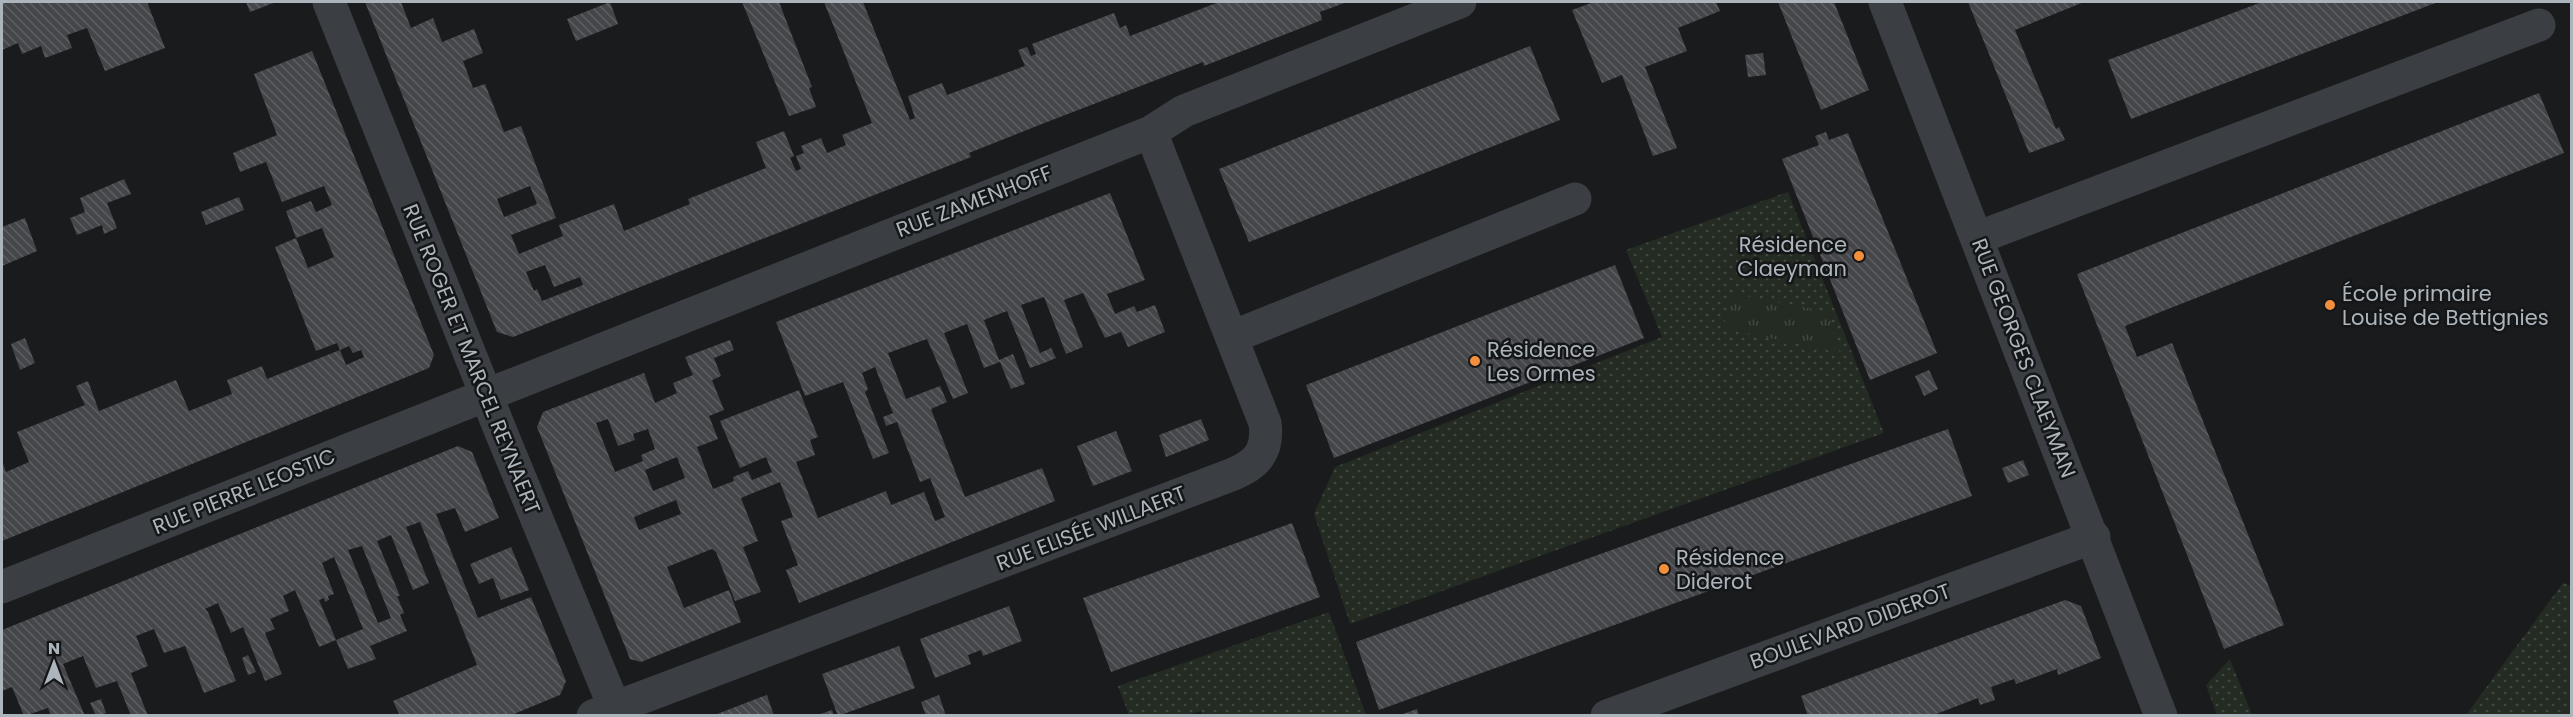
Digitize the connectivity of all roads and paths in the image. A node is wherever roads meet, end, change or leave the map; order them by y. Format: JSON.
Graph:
{"nodes":[{"id":1,"x":329,"y":2,"type":"edge"},
{"id":2,"x":1460,"y":2,"type":"edge"},
{"id":3,"x":1885,"y":2,"type":"edge"},
{"id":4,"x":2539,"y":24,"type":"dead end"},
{"id":5,"x":1151,"y":132,"type":"junction"},
{"id":6,"x":1575,"y":199,"type":"dead end"},
{"id":7,"x":1977,"y":238,"type":"junction"},
{"id":8,"x":1232,"y":337,"type":"junction"},
{"id":9,"x":485,"y":394,"type":"junction"},
{"id":10,"x":2094,"y":537,"type":"junction"},
{"id":11,"x":2,"y":587,"type":"edge"},
{"id":12,"x":608,"y":713,"type":"edge"},
{"id":13,"x":1606,"y":716,"type":"edge"},
{"id":14,"x":2161,"y":716,"type":"edge"}],
"edges":[{"from":1,"to":9,"type":"street","name":"RUE ROGER ET MARCEL REYNAERT"},
{"from":2,"to":5,"type":"street","name":"RUE ZAMENHOFF"},
{"from":3,"to":7,"type":"street","name":"RUE GEORGES CLAEYMAN"},
{"from":4,"to":7,"type":"street"},
{"from":5,"to":8,"type":"street","name":"RUE ELISÉE WILLAERT"},
{"from":5,"to":9,"type":"street","name":"RUE ZAMENHOFF"},
{"from":6,"to":8,"type":"street"},
{"from":7,"to":10,"type":"street","name":"RUE GEORGES CLAEYMAN"},
{"from":8,"to":12,"type":"street","name":"RUE ELISÉE WILLAERT"},
{"from":9,"to":11,"type":"street","name":"RUE PIERRE LEOSTIC"},
{"from":9,"to":12,"type":"street","name":"RUE ROGER ET MARCEL REYNAERT"},
{"from":10,"to":13,"type":"street","name":"BOULEVARD DIDEROT"},
{"from":10,"to":14,"type":"street","name":"RUE GEORGES CLAEYMAN"}]}
